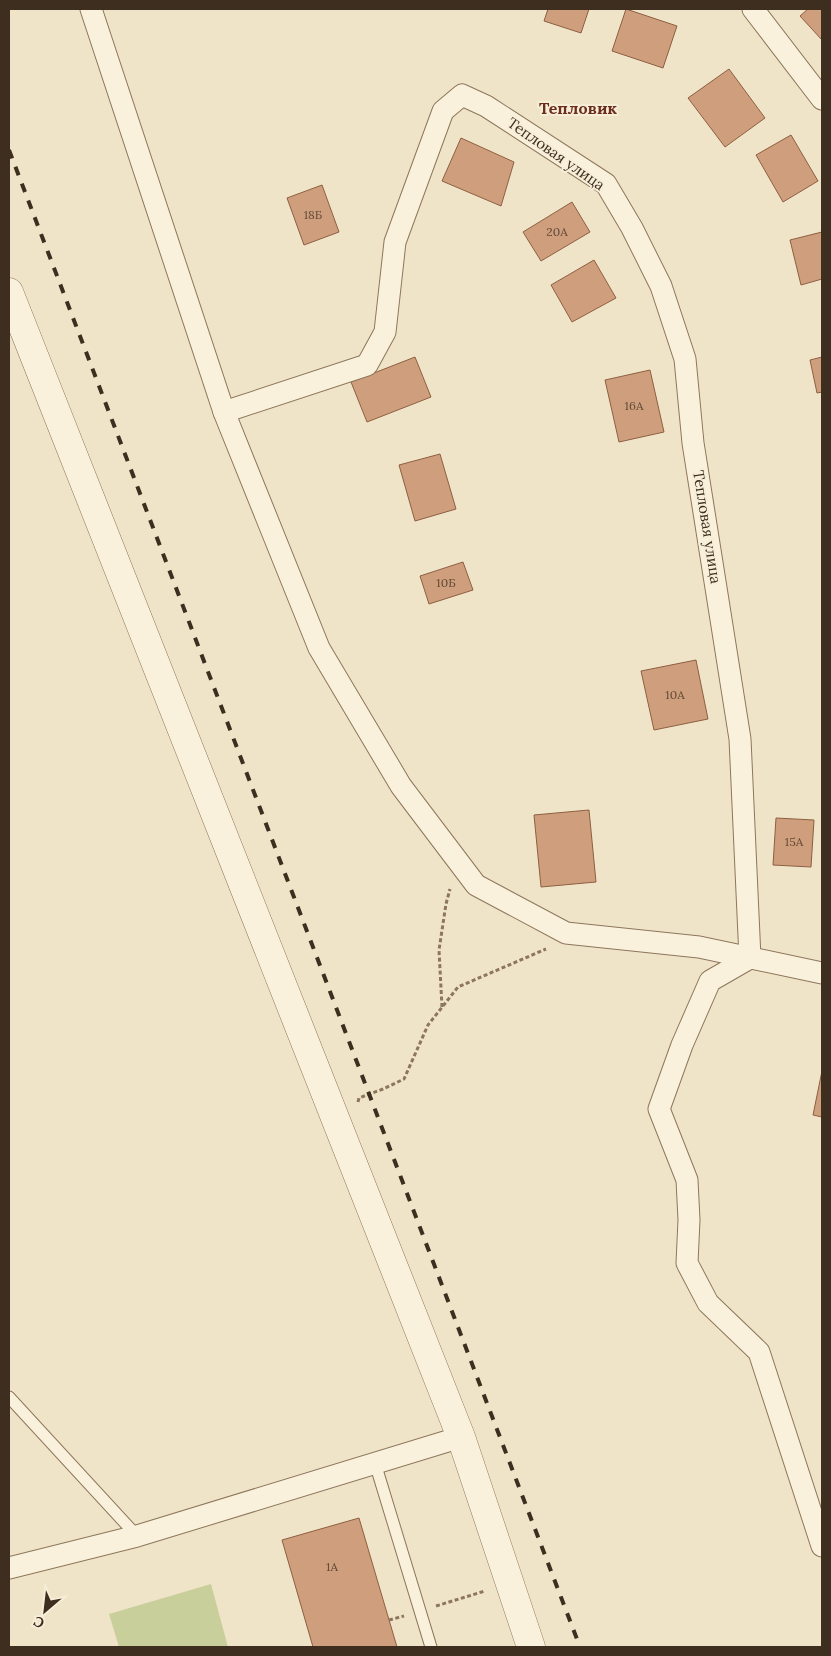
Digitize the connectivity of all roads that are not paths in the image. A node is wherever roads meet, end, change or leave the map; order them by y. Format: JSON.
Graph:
{"nodes":[{"id":1,"x":91,"y":9,"type":"edge"},
{"id":2,"x":753,"y":9,"type":"edge"},
{"id":3,"x":822,"y":99,"type":"edge"},
{"id":4,"x":9,"y":292,"type":"edge"},
{"id":5,"x":224,"y":412,"type":"junction"},
{"id":6,"x":750,"y":958,"type":"junction"},
{"id":7,"x":822,"y":973,"type":"edge"},
{"id":8,"x":9,"y":1397,"type":"edge"},
{"id":9,"x":461,"y":1437,"type":"junction"},
{"id":10,"x":375,"y":1463,"type":"junction"},
{"id":11,"x":137,"y":1536,"type":"junction"},
{"id":12,"x":822,"y":1546,"type":"edge"},
{"id":13,"x":9,"y":1568,"type":"edge"},
{"id":14,"x":432,"y":1647,"type":"edge"},
{"id":15,"x":531,"y":1647,"type":"edge"}],
"edges":[{"from":1,"to":5,"type":"street"},
{"from":2,"to":3,"type":"street"},
{"from":4,"to":9,"type":"street"},
{"from":5,"to":6,"type":"street"},
{"from":5,"to":6,"type":"street","name":"Тепловая улица"},
{"from":6,"to":7,"type":"street"},
{"from":6,"to":12,"type":"street"},
{"from":8,"to":11,"type":"lane"},
{"from":9,"to":10,"type":"street"},
{"from":9,"to":15,"type":"street"},
{"from":10,"to":11,"type":"street"},
{"from":10,"to":14,"type":"lane"},
{"from":11,"to":13,"type":"street"}]}
